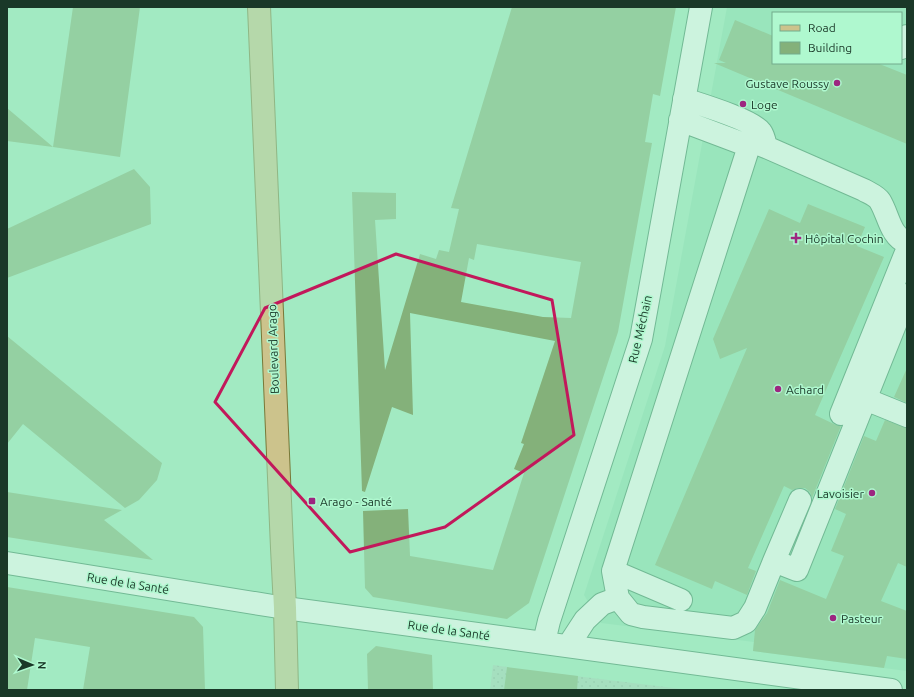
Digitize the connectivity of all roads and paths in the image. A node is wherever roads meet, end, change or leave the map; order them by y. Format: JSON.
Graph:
{"nodes":[{"id":1,"x":259,"y":7,"type":"edge"},
{"id":2,"x":701,"y":7,"type":"edge"},
{"id":3,"x":907,"y":36,"type":"edge"},
{"id":4,"x":902,"y":46,"type":"edge"},
{"id":5,"x":684,"y":99,"type":"junction"},
{"id":6,"x":680,"y":120,"type":"junction"},
{"id":7,"x":758,"y":147,"type":"junction"},
{"id":8,"x":907,"y":243,"type":"edge"},
{"id":9,"x":907,"y":250,"type":"edge"},
{"id":10,"x":907,"y":295,"type":"edge"},
{"id":11,"x":865,"y":399,"type":"junction"},
{"id":12,"x":841,"y":414,"type":"dead end"},
{"id":13,"x":907,"y":416,"type":"edge"},
{"id":14,"x":800,"y":500,"type":"dead end"},
{"id":15,"x":774,"y":561,"type":"junction"},
{"id":16,"x":7,"y":564,"type":"edge"},
{"id":17,"x":613,"y":571,"type":"junction"},
{"id":18,"x":618,"y":598,"type":"junction"},
{"id":19,"x":681,"y":600,"type":"dead end"},
{"id":20,"x":285,"y":608,"type":"junction"},
{"id":21,"x":544,"y":642,"type":"junction"},
{"id":22,"x":568,"y":646,"type":"junction"},
{"id":23,"x":287,"y":690,"type":"edge"},
{"id":24,"x":891,"y":690,"type":"edge"}],
"edges":[{"from":1,"to":20,"type":"main road","name":"Boulevard Arago"},
{"from":2,"to":5,"type":"street","name":"Rue Méchain"},
{"from":3,"to":4,"type":"street"},
{"from":5,"to":6,"type":"street","name":"Rue Méchain"},
{"from":5,"to":7,"type":"street"},
{"from":6,"to":7,"type":"street"},
{"from":6,"to":21,"type":"street","name":"Rue Méchain"},
{"from":7,"to":8,"type":"street"},
{"from":7,"to":17,"type":"street"},
{"from":9,"to":12,"type":"street"},
{"from":10,"to":11,"type":"street"},
{"from":11,"to":13,"type":"street"},
{"from":11,"to":15,"type":"street"},
{"from":14,"to":15,"type":"street"},
{"from":15,"to":18,"type":"street"},
{"from":16,"to":20,"type":"street","name":"Rue de la Santé"},
{"from":17,"to":18,"type":"street"},
{"from":17,"to":19,"type":"street"},
{"from":18,"to":22,"type":"street"},
{"from":20,"to":21,"type":"street","name":"Rue de la Santé"},
{"from":20,"to":23,"type":"main road","name":"Boulevard Arago"},
{"from":21,"to":22,"type":"street","name":"Rue de la Santé"},
{"from":22,"to":24,"type":"street","name":"Rue de la Santé"}]}
